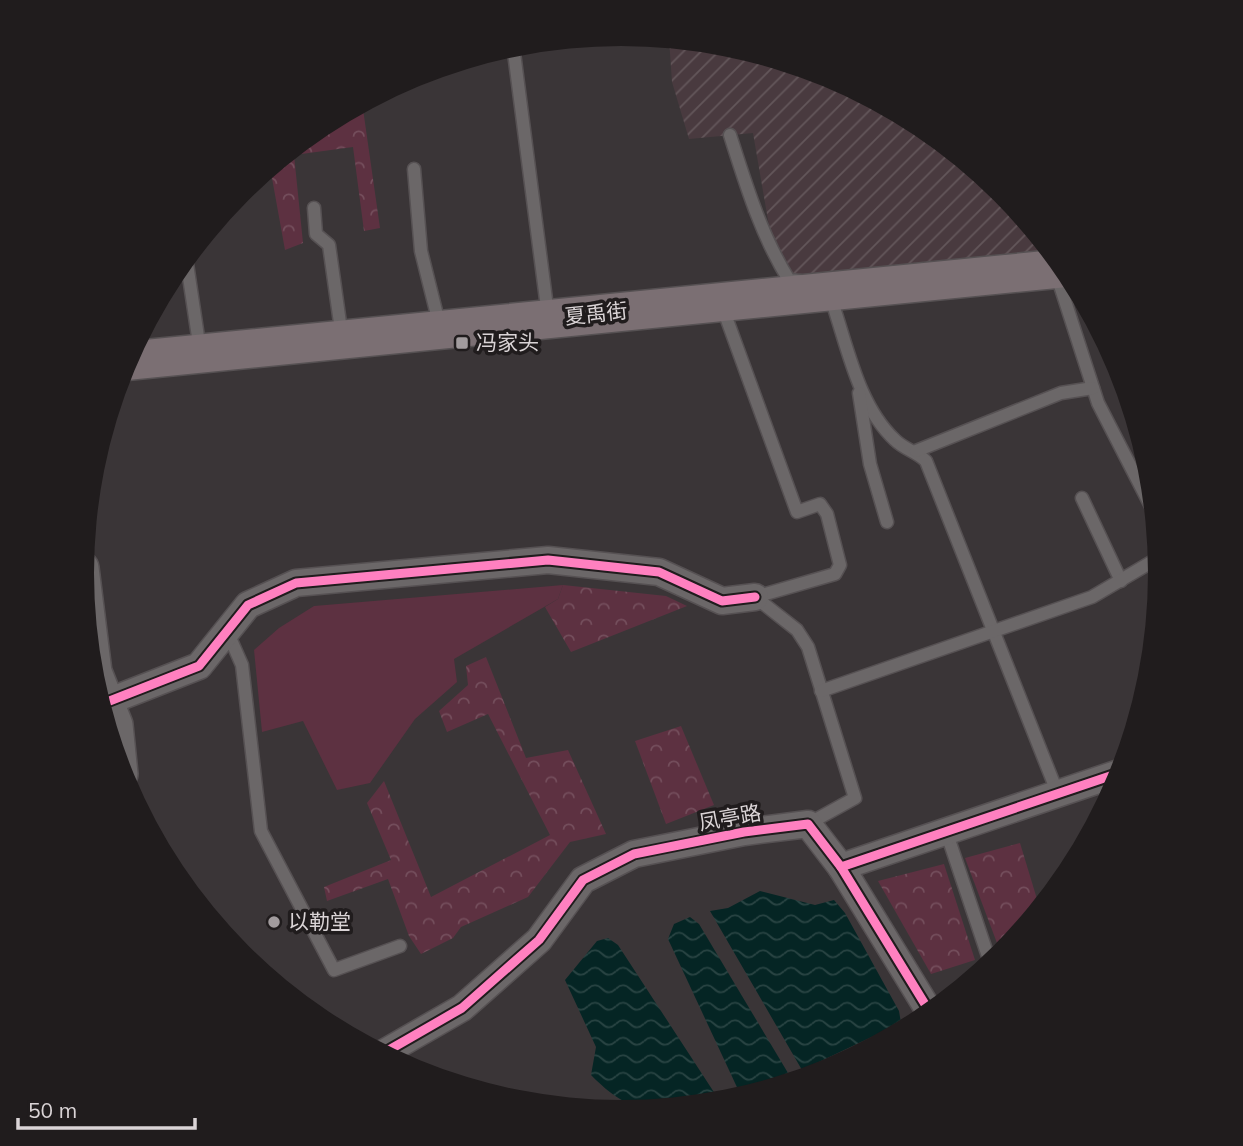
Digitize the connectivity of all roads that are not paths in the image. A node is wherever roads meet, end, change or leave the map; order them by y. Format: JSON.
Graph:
{"nodes":[{"id":1,"x":515,"y":57,"type":"edge"},
{"id":2,"x":730,"y":135,"type":"dead end"},
{"id":3,"x":414,"y":169,"type":"dead end"},
{"id":4,"x":314,"y":208,"type":"dead end"},
{"id":5,"x":1053,"y":270,"type":"edge"},
{"id":6,"x":188,"y":273,"type":"edge"},
{"id":7,"x":1066,"y":289,"type":"edge"},
{"id":8,"x":829,"y":292,"type":"junction"},
{"id":9,"x":721,"y":302,"type":"junction"},
{"id":10,"x":549,"y":319,"type":"junction"},
{"id":11,"x":440,"y":330,"type":"junction"},
{"id":12,"x":342,"y":340,"type":"junction"},
{"id":13,"x":200,"y":353,"type":"junction"},
{"id":14,"x":139,"y":360,"type":"edge"},
{"id":15,"x":862,"y":387,"type":"junction"},
{"id":16,"x":1093,"y":388,"type":"junction"},
{"id":17,"x":916,"y":451,"type":"junction"},
{"id":18,"x":1141,"y":486,"type":"edge"},
{"id":19,"x":1082,"y":498,"type":"dead end"},
{"id":20,"x":887,"y":522,"type":"dead end"},
{"id":21,"x":1149,"y":564,"type":"edge"},
{"id":22,"x":1121,"y":581,"type":"junction"},
{"id":23,"x":755,"y":597,"type":"junction"},
{"id":24,"x":227,"y":631,"type":"junction"},
{"id":25,"x":995,"y":631,"type":"junction"},
{"id":26,"x":821,"y":691,"type":"junction"},
{"id":27,"x":110,"y":701,"type":"edge"},
{"id":28,"x":1108,"y":777,"type":"edge"},
{"id":29,"x":1058,"y":794,"type":"junction"},
{"id":30,"x":808,"y":824,"type":"junction"},
{"id":31,"x":946,"y":831,"type":"junction"},
{"id":32,"x":841,"y":867,"type":"junction"},
{"id":33,"x":400,"y":946,"type":"dead end"},
{"id":34,"x":987,"y":953,"type":"edge"},
{"id":35,"x":925,"y":1004,"type":"edge"},
{"id":36,"x":392,"y":1048,"type":"edge"}],
"edges":[{"from":1,"to":10,"type":"lane"},
{"from":2,"to":8,"type":"lane"},
{"from":3,"to":11,"type":"lane"},
{"from":4,"to":12,"type":"lane"},
{"from":5,"to":8,"type":"main road","name":"夏禹街"},
{"from":6,"to":13,"type":"lane"},
{"from":7,"to":16,"type":"lane"},
{"from":8,"to":9,"type":"main road","name":"夏禹街"},
{"from":8,"to":15,"type":"lane"},
{"from":9,"to":10,"type":"main road","name":"夏禹街"},
{"from":9,"to":23,"type":"lane"},
{"from":10,"to":11,"type":"main road","name":"夏禹街"},
{"from":11,"to":12,"type":"main road","name":"夏禹街"},
{"from":12,"to":13,"type":"main road","name":"夏禹街"},
{"from":13,"to":14,"type":"main road","name":"夏禹街"},
{"from":15,"to":17,"type":"lane"},
{"from":15,"to":20,"type":"lane"},
{"from":16,"to":17,"type":"lane"},
{"from":16,"to":18,"type":"lane"},
{"from":17,"to":25,"type":"lane"},
{"from":19,"to":22,"type":"lane"},
{"from":21,"to":22,"type":"lane"},
{"from":22,"to":25,"type":"lane"},
{"from":23,"to":24,"type":"street"},
{"from":23,"to":26,"type":"lane"},
{"from":24,"to":27,"type":"street"},
{"from":24,"to":33,"type":"lane"},
{"from":25,"to":26,"type":"lane"},
{"from":25,"to":29,"type":"lane"},
{"from":26,"to":30,"type":"lane"},
{"from":28,"to":29,"type":"street"},
{"from":29,"to":31,"type":"street"},
{"from":30,"to":32,"type":"street"},
{"from":30,"to":36,"type":"street","name":"凤亭路"},
{"from":31,"to":32,"type":"street"},
{"from":31,"to":34,"type":"lane"},
{"from":32,"to":35,"type":"street"}]}
